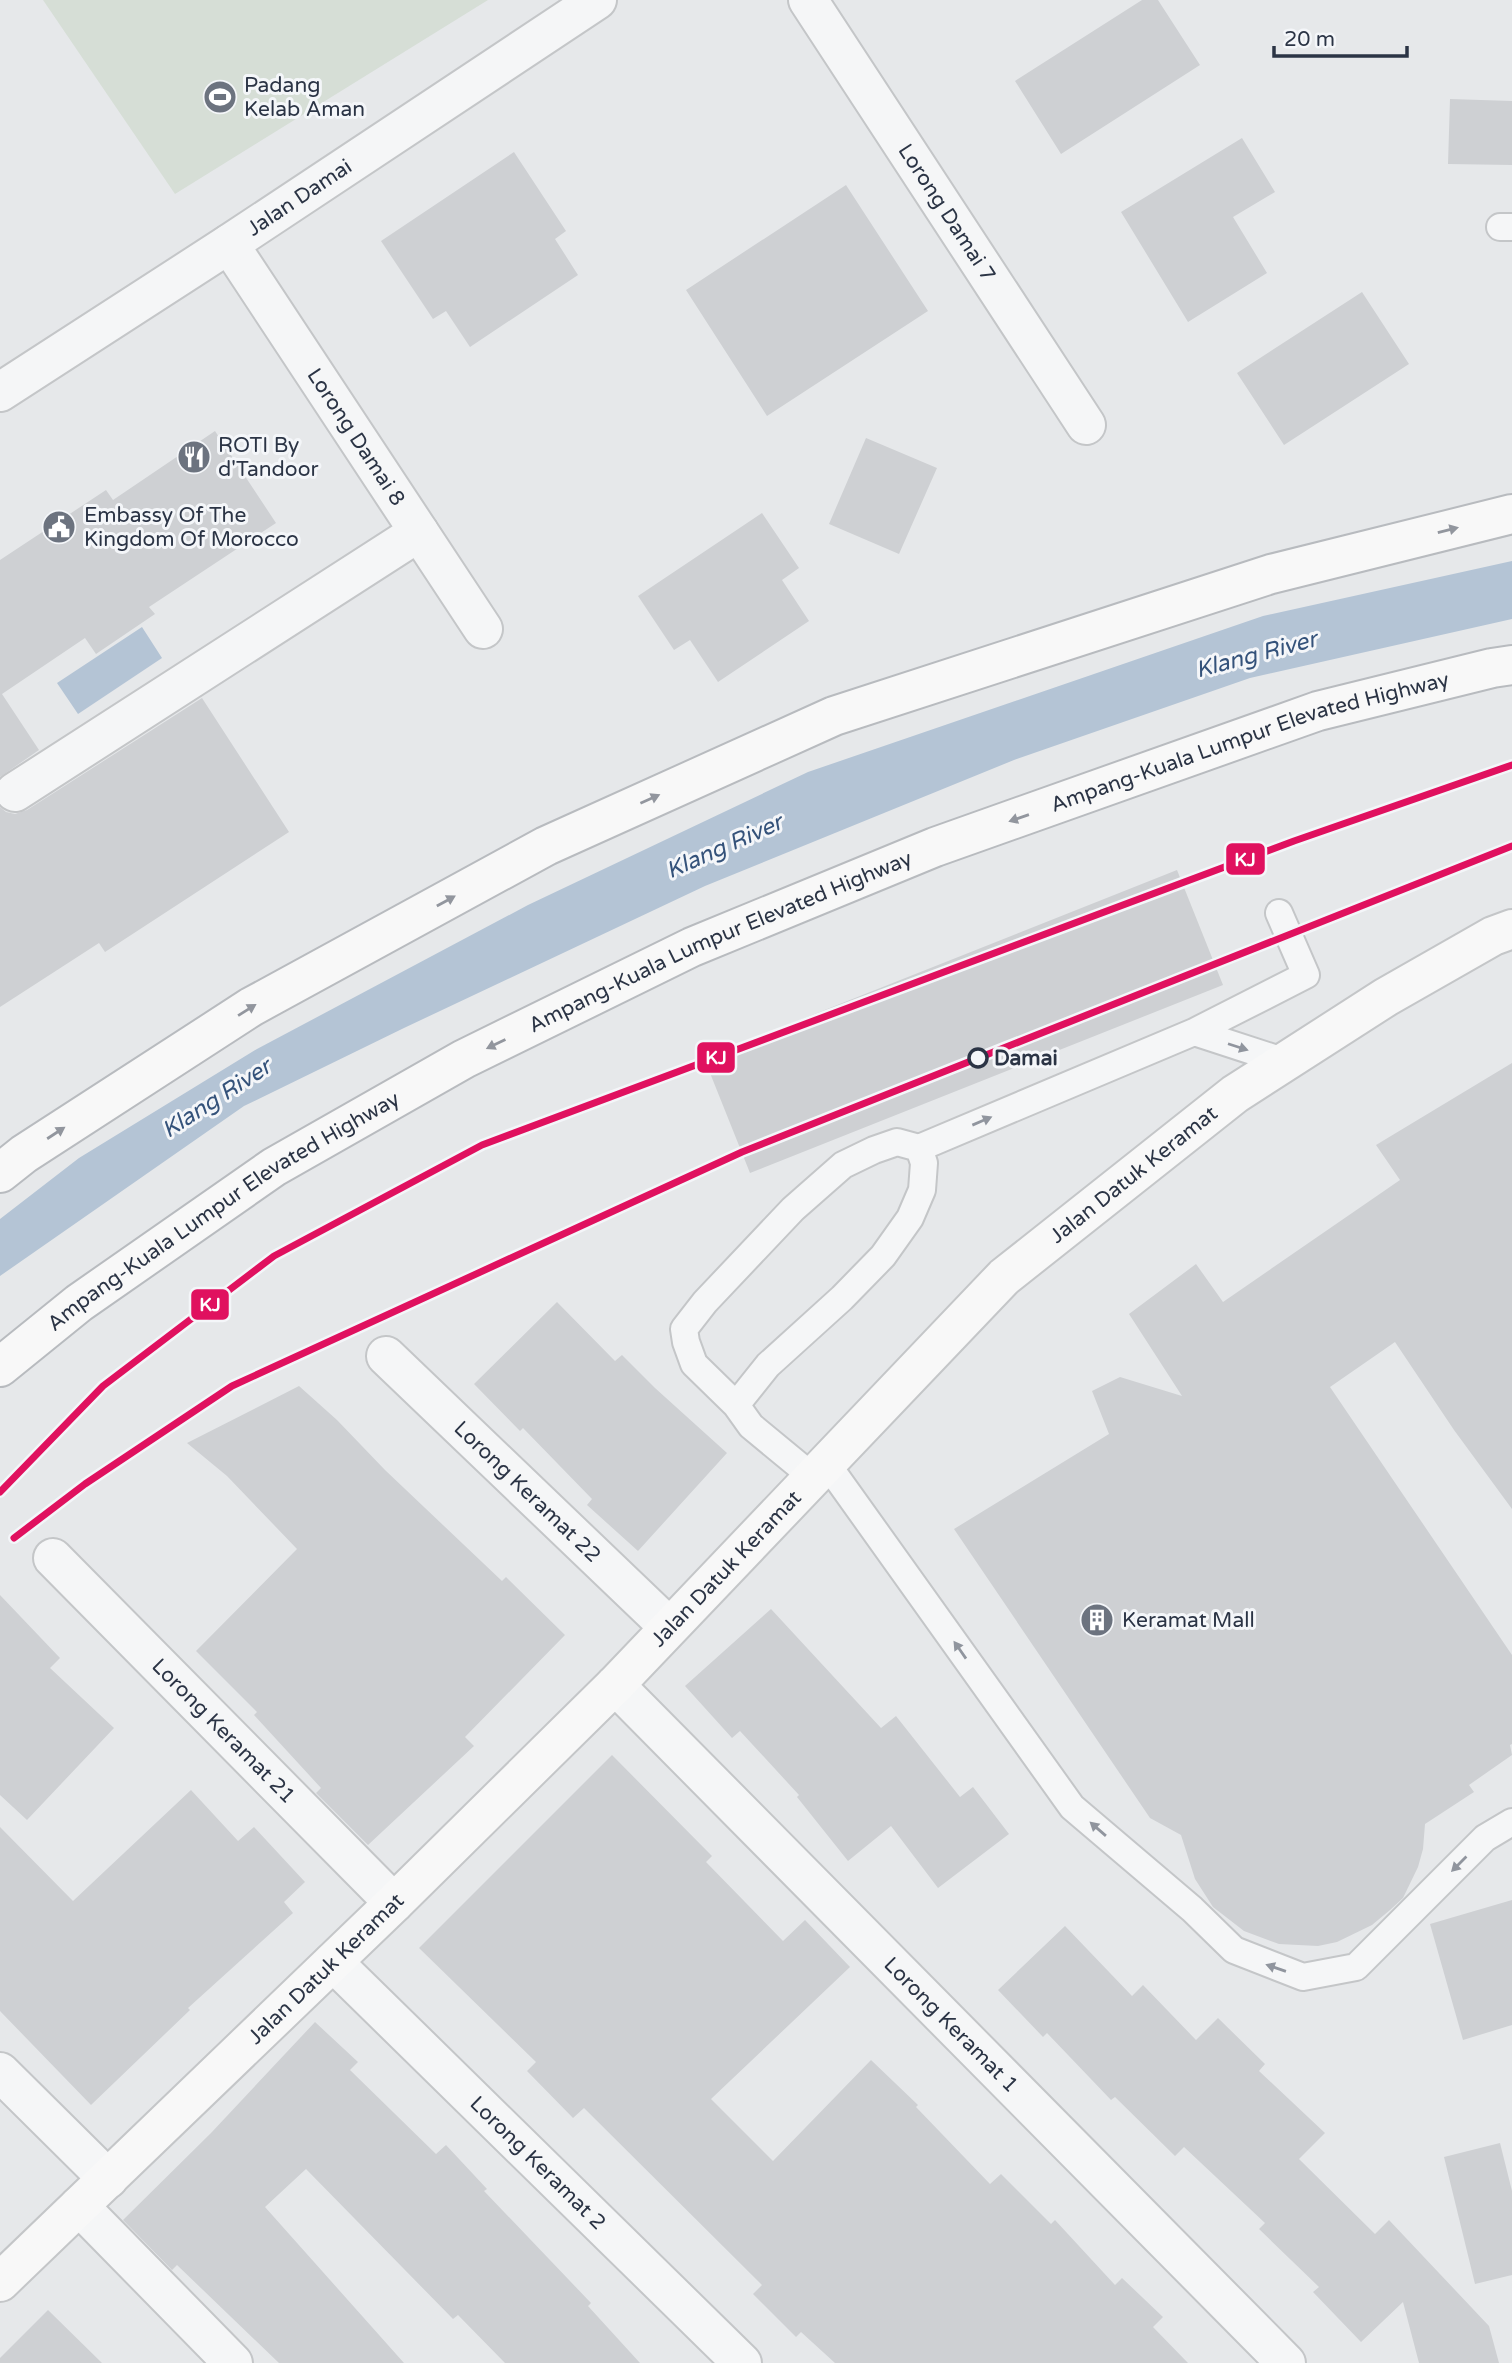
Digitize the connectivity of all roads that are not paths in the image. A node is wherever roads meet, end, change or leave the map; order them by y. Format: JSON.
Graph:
{"nodes":[{"id":1,"x":597,"y":0,"type":"edge"},
{"id":2,"x":808,"y":0,"type":"edge"},
{"id":3,"x":229,"y":244,"type":"junction"},
{"id":4,"x":0,"y":392,"type":"edge"},
{"id":5,"x":1086,"y":425,"type":"dead end"},
{"id":6,"x":1512,"y":514,"type":"edge"},
{"id":7,"x":419,"y":532,"type":"junction"},
{"id":8,"x":483,"y":629,"type":"dead end"},
{"id":9,"x":1512,"y":665,"type":"edge"},
{"id":10,"x":15,"y":792,"type":"dead end"},
{"id":11,"x":1279,"y":913,"type":"dead end"},
{"id":12,"x":1512,"y":929,"type":"edge"},
{"id":13,"x":1194,"y":1032,"type":"junction"},
{"id":14,"x":1286,"y":1062,"type":"junction"},
{"id":15,"x":919,"y":1148,"type":"junction"},
{"id":16,"x":0,"y":1173,"type":"edge"},
{"id":17,"x":386,"y":1356,"type":"dead end"},
{"id":18,"x":0,"y":1367,"type":"edge"},
{"id":19,"x":736,"y":1405,"type":"junction"},
{"id":20,"x":820,"y":1471,"type":"junction"},
{"id":21,"x":53,"y":1558,"type":"dead end"},
{"id":22,"x":669,"y":1627,"type":"junction"},
{"id":23,"x":615,"y":1685,"type":"junction"},
{"id":24,"x":1512,"y":1822,"type":"edge"},
{"id":25,"x":394,"y":1903,"type":"junction"},
{"id":26,"x":334,"y":1962,"type":"junction"},
{"id":27,"x":0,"y":2072,"type":"edge"},
{"id":28,"x":108,"y":2179,"type":"junction"},
{"id":29,"x":79,"y":2206,"type":"junction"},
{"id":30,"x":0,"y":2282,"type":"edge"},
{"id":31,"x":233,"y":2363,"type":"edge"},
{"id":32,"x":742,"y":2363,"type":"edge"},
{"id":33,"x":1286,"y":2363,"type":"edge"}],
"edges":[{"from":1,"to":3,"type":"street","name":"Jalan Damai"},
{"from":2,"to":5,"type":"street","name":"Lorong Damai 7"},
{"from":3,"to":4,"type":"street","name":"Jalan Damai"},
{"from":3,"to":7,"type":"street","name":"Lorong Damai 8"},
{"from":16,"to":6,"type":"main road","one_way":true},
{"from":7,"to":8,"type":"street","name":"Lorong Damai 8"},
{"from":7,"to":10,"type":"street"},
{"from":9,"to":18,"type":"main road","name":"Ampang-Kuala Lumpur Elevated Highway","one_way":true},
{"from":11,"to":13,"type":"lane"},
{"from":12,"to":14,"type":"main road","name":"Jalan Datuk Keramat"},
{"from":13,"to":14,"type":"lane","one_way":true},
{"from":15,"to":13,"type":"lane","one_way":true},
{"from":14,"to":20,"type":"main road","name":"Jalan Datuk Keramat"},
{"from":15,"to":19,"type":"lane"},
{"from":15,"to":19,"type":"lane"},
{"from":17,"to":22,"type":"street","name":"Lorong Keramat 22"},
{"from":19,"to":20,"type":"lane"},
{"from":20,"to":22,"type":"main road","name":"Jalan Datuk Keramat"},
{"from":24,"to":20,"type":"lane","one_way":true},
{"from":21,"to":25,"type":"street","name":"Lorong Keramat 21"},
{"from":22,"to":23,"type":"main road","name":"Jalan Datuk Keramat"},
{"from":23,"to":25,"type":"main road","name":"Jalan Datuk Keramat"},
{"from":23,"to":33,"type":"street","name":"Lorong Keramat 1"},
{"from":25,"to":26,"type":"main road","name":"Jalan Datuk Keramat"},
{"from":26,"to":28,"type":"main road","name":"Jalan Datuk Keramat"},
{"from":26,"to":32,"type":"street","name":"Lorong Keramat 2"},
{"from":27,"to":28,"type":"street"},
{"from":28,"to":29,"type":"main road","name":"Jalan Datuk Keramat"},
{"from":29,"to":30,"type":"main road","name":"Jalan Datuk Keramat"},
{"from":29,"to":31,"type":"street"}]}
